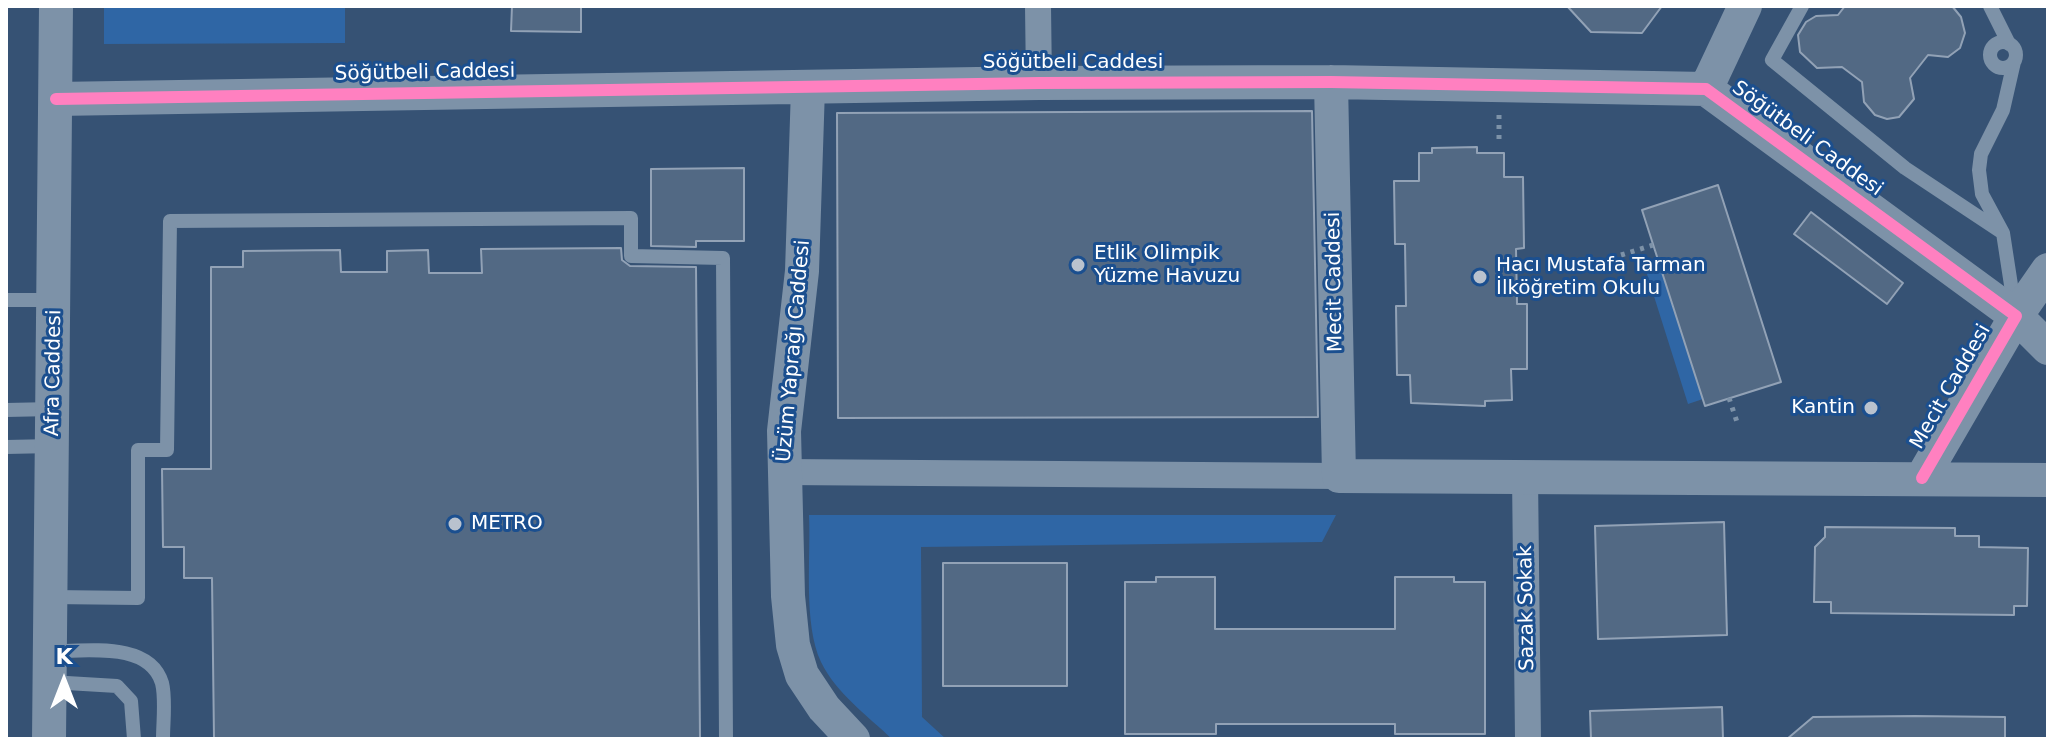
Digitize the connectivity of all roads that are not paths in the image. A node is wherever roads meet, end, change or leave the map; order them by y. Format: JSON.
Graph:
{"nodes":[{"id":1,"x":56,"y":6,"type":"edge"},
{"id":2,"x":1038,"y":6,"type":"edge"},
{"id":3,"x":1745,"y":6,"type":"edge"},
{"id":4,"x":1802,"y":6,"type":"edge"},
{"id":5,"x":1987,"y":6,"type":"edge"},
{"id":6,"x":2009,"y":44,"type":"junction"},
{"id":7,"x":1994,"y":46,"type":"junction"},
{"id":8,"x":2014,"y":62,"type":"junction"},
{"id":9,"x":1994,"y":65,"type":"junction"},
{"id":10,"x":1331,"y":82,"type":"junction"},
{"id":11,"x":1039,"y":83,"type":"junction"},
{"id":12,"x":808,"y":88,"type":"junction"},
{"id":13,"x":1706,"y":89,"type":"junction"},
{"id":14,"x":56,"y":99,"type":"junction"},
{"id":15,"x":2003,"y":110,"type":"junction"},
{"id":16,"x":2003,"y":233,"type":"junction"},
{"id":17,"x":2048,"y":270,"type":"edge"},
{"id":18,"x":6,"y":300,"type":"edge"},
{"id":19,"x":55,"y":300,"type":"junction"},
{"id":20,"x":2016,"y":316,"type":"junction"},
{"id":21,"x":2048,"y":348,"type":"edge"},
{"id":22,"x":53,"y":409,"type":"junction"},
{"id":23,"x":6,"y":410,"type":"edge"},
{"id":24,"x":53,"y":446,"type":"junction"},
{"id":25,"x":6,"y":447,"type":"edge"},
{"id":26,"x":783,"y":472,"type":"junction"},
{"id":27,"x":1339,"y":476,"type":"junction"},
{"id":28,"x":1525,"y":476,"type":"junction"},
{"id":29,"x":1922,"y":478,"type":"junction"},
{"id":30,"x":2048,"y":480,"type":"edge"},
{"id":31,"x":51,"y":597,"type":"junction"},
{"id":32,"x":50,"y":667,"type":"junction"},
{"id":33,"x":49,"y":739,"type":"edge"},
{"id":34,"x":134,"y":739,"type":"edge"},
{"id":35,"x":163,"y":739,"type":"edge"},
{"id":36,"x":726,"y":739,"type":"edge"},
{"id":37,"x":853,"y":739,"type":"edge"},
{"id":38,"x":1528,"y":739,"type":"edge"}],
"edges":[{"from":1,"to":14,"type":"street","name":"Afra Caddesi"},
{"from":2,"to":11,"type":"street"},
{"from":3,"to":13,"type":"street"},
{"from":4,"to":16,"type":"lane"},
{"from":5,"to":6,"type":"lane"},
{"from":5,"to":7,"type":"lane"},
{"from":6,"to":7,"type":"lane"},
{"from":6,"to":8,"type":"lane"},
{"from":7,"to":9,"type":"lane"},
{"from":8,"to":9,"type":"lane"},
{"from":8,"to":15,"type":"lane"},
{"from":9,"to":15,"type":"lane"},
{"from":10,"to":11,"type":"street","name":"Söğütbeli Caddesi"},
{"from":10,"to":13,"type":"street","name":"Söğütbeli Caddesi"},
{"from":10,"to":27,"type":"street","name":"Mecit Caddesi"},
{"from":11,"to":12,"type":"street","name":"Söğütbeli Caddesi"},
{"from":12,"to":14,"type":"street","name":"Söğütbeli Caddesi"},
{"from":12,"to":26,"type":"street","name":"Üzüm Yaprağı Caddesi"},
{"from":13,"to":20,"type":"street","name":"Söğütbeli Caddesi"},
{"from":14,"to":19,"type":"street","name":"Afra Caddesi"},
{"from":15,"to":16,"type":"lane"},
{"from":16,"to":20,"type":"lane"},
{"from":17,"to":20,"type":"street","name":"Mecit Caddesi"},
{"from":18,"to":19,"type":"lane"},
{"from":19,"to":22,"type":"street","name":"Afra Caddesi"},
{"from":20,"to":21,"type":"street","name":"Söğütbeli Caddesi"},
{"from":20,"to":29,"type":"street","name":"Mecit Caddesi"},
{"from":22,"to":23,"type":"lane"},
{"from":22,"to":24,"type":"street","name":"Afra Caddesi"},
{"from":24,"to":25,"type":"lane"},
{"from":24,"to":31,"type":"street","name":"Afra Caddesi"},
{"from":26,"to":27,"type":"street"},
{"from":26,"to":37,"type":"street","name":"Üzüm Yaprağı Caddesi"},
{"from":27,"to":28,"type":"street","name":"Mecit Caddesi"},
{"from":28,"to":29,"type":"street","name":"Mecit Caddesi"},
{"from":28,"to":38,"type":"street","name":"Sazak Sokak"},
{"from":29,"to":30,"type":"street","name":"Mecit Caddesi"},
{"from":31,"to":32,"type":"street","name":"Afra Caddesi"},
{"from":31,"to":36,"type":"lane"},
{"from":32,"to":33,"type":"street","name":"Afra Caddesi"},
{"from":32,"to":34,"type":"lane"},
{"from":32,"to":35,"type":"lane"}]}
